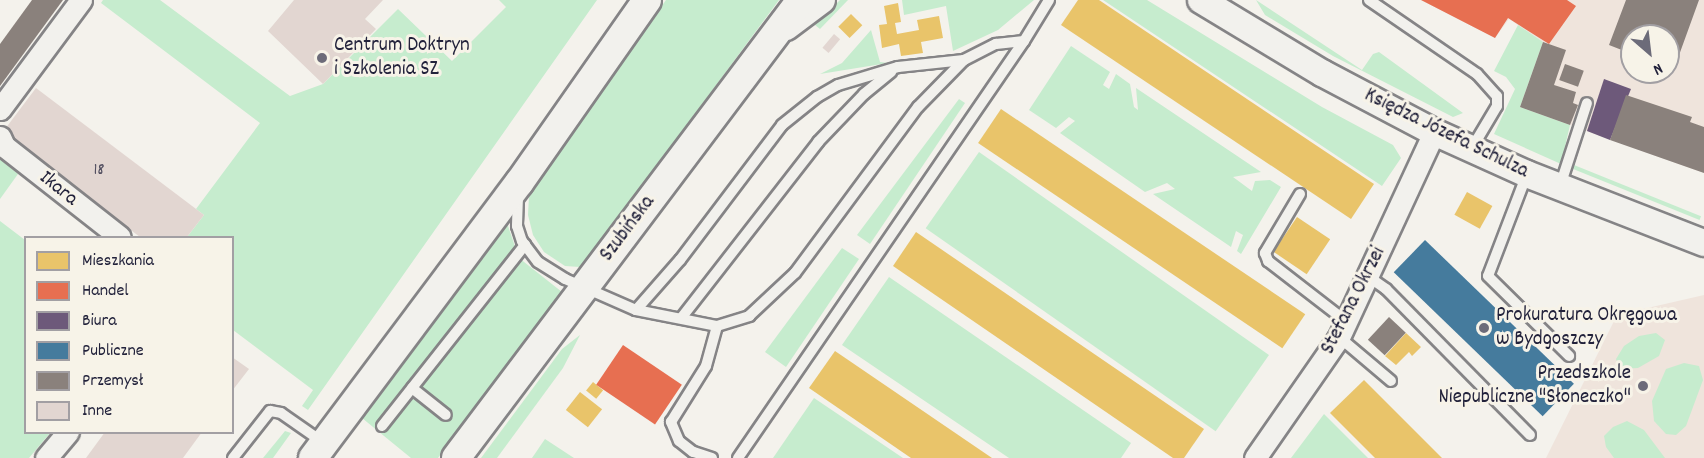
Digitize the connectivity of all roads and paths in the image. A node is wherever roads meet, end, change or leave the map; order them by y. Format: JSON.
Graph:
{"nodes":[{"id":1,"x":81,"y":0,"type":"edge"},
{"id":2,"x":647,"y":0,"type":"edge"},
{"id":3,"x":801,"y":0,"type":"edge"},
{"id":4,"x":822,"y":0,"type":"edge"},
{"id":5,"x":1049,"y":0,"type":"edge"},
{"id":6,"x":1370,"y":0,"type":"edge"},
{"id":7,"x":1216,"y":4,"type":"edge"},
{"id":8,"x":774,"y":36,"type":"junction"},
{"id":9,"x":1024,"y":41,"type":"junction"},
{"id":10,"x":964,"y":60,"type":"junction"},
{"id":11,"x":898,"y":67,"type":"junction"},
{"id":12,"x":1587,"y":103,"type":"dead end"},
{"id":13,"x":0,"y":109,"type":"edge"},
{"id":14,"x":1434,"y":132,"type":"junction"},
{"id":15,"x":0,"y":137,"type":"edge"},
{"id":16,"x":1472,"y":149,"type":"junction"},
{"id":17,"x":1527,"y":174,"type":"junction"},
{"id":18,"x":519,"y":183,"type":"junction"},
{"id":19,"x":1560,"y":186,"type":"junction"},
{"id":20,"x":1300,"y":194,"type":"dead end"},
{"id":21,"x":119,"y":236,"type":"edge"},
{"id":22,"x":1704,"y":243,"type":"edge"},
{"id":23,"x":525,"y":245,"type":"junction"},
{"id":24,"x":1369,"y":277,"type":"junction"},
{"id":25,"x":586,"y":286,"type":"junction"},
{"id":26,"x":636,"y":310,"type":"junction"},
{"id":27,"x":681,"y":317,"type":"junction"},
{"id":28,"x":717,"y":326,"type":"junction"},
{"id":29,"x":1343,"y":329,"type":"junction"},
{"id":30,"x":1569,"y":356,"type":"dead end"},
{"id":31,"x":1391,"y":381,"type":"dead end"},
{"id":32,"x":412,"y":388,"type":"junction"},
{"id":33,"x":446,"y":415,"type":"dead end"},
{"id":34,"x":382,"y":426,"type":"dead end"},
{"id":35,"x":66,"y":434,"type":"edge"},
{"id":36,"x":1530,"y":435,"type":"dead end"},
{"id":37,"x":319,"y":450,"type":"edge"},
{"id":38,"x":46,"y":458,"type":"edge"},
{"id":39,"x":233,"y":458,"type":"edge"},
{"id":40,"x":456,"y":458,"type":"edge"},
{"id":41,"x":712,"y":458,"type":"edge"},
{"id":42,"x":738,"y":458,"type":"edge"},
{"id":43,"x":1255,"y":458,"type":"edge"}],
"edges":[{"from":1,"to":13,"type":"street"},
{"from":2,"to":18,"type":"main road"},
{"from":3,"to":8,"type":"main road","name":"Szubińska"},
{"from":4,"to":8,"type":"street"},
{"from":5,"to":9,"type":"lane"},
{"from":6,"to":16,"type":"lane"},
{"from":7,"to":14,"type":"street","name":"Księdza Józefa Schulza"},
{"from":8,"to":25,"type":"main road","name":"Szubińska"},
{"from":9,"to":10,"type":"lane"},
{"from":9,"to":42,"type":"lane"},
{"from":10,"to":11,"type":"lane"},
{"from":10,"to":28,"type":"lane"},
{"from":11,"to":26,"type":"lane"},
{"from":11,"to":27,"type":"lane"},
{"from":12,"to":19,"type":"lane"},
{"from":14,"to":16,"type":"street","name":"Księdza Józefa Schulza"},
{"from":14,"to":24,"type":"street","name":"Stefana Okrzei"},
{"from":15,"to":21,"type":"street","name":"Ikara"},
{"from":16,"to":17,"type":"street","name":"Księdza Józefa Schulza"},
{"from":17,"to":19,"type":"street","name":"Księdza Józefa Schulza"},
{"from":17,"to":30,"type":"lane"},
{"from":18,"to":23,"type":"lane"},
{"from":18,"to":37,"type":"main road"},
{"from":19,"to":22,"type":"street","name":"Księdza Józefa Schulza"},
{"from":20,"to":29,"type":"lane"},
{"from":23,"to":25,"type":"lane"},
{"from":23,"to":32,"type":"lane"},
{"from":24,"to":29,"type":"street","name":"Stefana Okrzei"},
{"from":24,"to":36,"type":"lane"},
{"from":25,"to":26,"type":"lane"},
{"from":25,"to":40,"type":"main road","name":"Szubińska"},
{"from":26,"to":27,"type":"lane"},
{"from":27,"to":28,"type":"lane"},
{"from":28,"to":41,"type":"lane"},
{"from":29,"to":31,"type":"lane"},
{"from":29,"to":43,"type":"street","name":"Stefana Okrzei"},
{"from":32,"to":33,"type":"lane"},
{"from":32,"to":34,"type":"lane"},
{"from":35,"to":38,"type":"street"},
{"from":37,"to":39,"type":"lane"}]}
